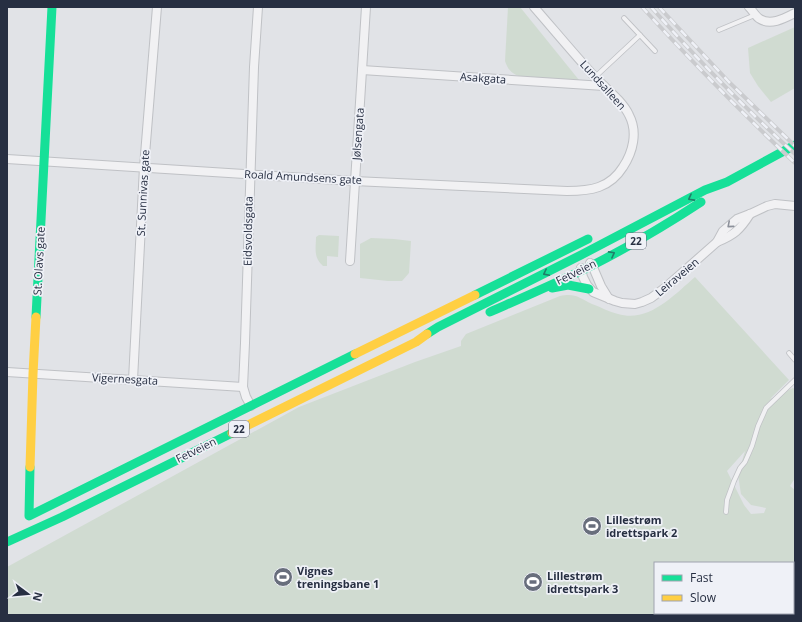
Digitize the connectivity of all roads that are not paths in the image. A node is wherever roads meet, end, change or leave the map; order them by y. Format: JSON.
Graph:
{"nodes":[{"id":1,"x":52,"y":7,"type":"edge"},
{"id":2,"x":157,"y":7,"type":"edge"},
{"id":3,"x":258,"y":7,"type":"edge"},
{"id":4,"x":366,"y":7,"type":"edge"},
{"id":5,"x":534,"y":7,"type":"edge"},
{"id":6,"x":749,"y":7,"type":"edge"},
{"id":7,"x":795,"y":14,"type":"edge"},
{"id":8,"x":624,"y":18,"type":"dead end"},
{"id":9,"x":759,"y":18,"type":"junction"},
{"id":10,"x":719,"y":30,"type":"dead end"},
{"id":11,"x":640,"y":35,"type":"junction"},
{"id":12,"x":655,"y":51,"type":"dead end"},
{"id":13,"x":362,"y":70,"type":"junction"},
{"id":14,"x":595,"y":77,"type":"junction"},
{"id":15,"x":604,"y":86,"type":"junction"},
{"id":16,"x":795,"y":145,"type":"edge"},
{"id":17,"x":7,"y":159,"type":"edge"},
{"id":18,"x":45,"y":162,"type":"junction"},
{"id":19,"x":144,"y":167,"type":"junction"},
{"id":20,"x":250,"y":174,"type":"junction"},
{"id":21,"x":354,"y":181,"type":"junction"},
{"id":22,"x":727,"y":182,"type":"junction"},
{"id":23,"x":598,"y":188,"type":"joint"},
{"id":24,"x":795,"y":206,"type":"edge"},
{"id":25,"x":588,"y":240,"type":"dead end"},
{"id":26,"x":581,"y":255,"type":"junction"},
{"id":27,"x":350,"y":261,"type":"dead end"},
{"id":28,"x":592,"y":265,"type":"junction"},
{"id":29,"x":581,"y":270,"type":"junction"},
{"id":30,"x":589,"y":289,"type":"junction"},
{"id":31,"x":539,"y":290,"type":"junction"},
{"id":32,"x":609,"y":299,"type":"junction"},
{"id":33,"x":484,"y":315,"type":"dead end"},
{"id":34,"x":459,"y":326,"type":"dead end"},
{"id":35,"x":416,"y":342,"type":"junction"},
{"id":36,"x":789,"y":353,"type":"dead end"},
{"id":37,"x":795,"y":360,"type":"edge"},
{"id":38,"x":7,"y":372,"type":"edge"},
{"id":39,"x":34,"y":374,"type":"junction"},
{"id":40,"x":133,"y":380,"type":"junction"},
{"id":41,"x":795,"y":380,"type":"edge"},
{"id":42,"x":243,"y":387,"type":"junction"},
{"id":43,"x":251,"y":406,"type":"junction"},
{"id":44,"x":726,"y":512,"type":"dead end"},
{"id":45,"x":62,"y":516,"type":"junction"},
{"id":46,"x":7,"y":542,"type":"edge"},
{"id":47,"x":7,"y":548,"type":"edge"}],
"edges":[{"from":1,"to":18,"type":"main road","name":"St. Olavs gate"},
{"from":2,"to":19,"type":"street","name":"St. Sunnivas gate"},
{"from":3,"to":20,"type":"street","name":"Eidsvoldsgata"},
{"from":4,"to":13,"type":"street","name":"Jølsengata"},
{"from":5,"to":14,"type":"street","name":"Lundsalleen"},
{"from":6,"to":9,"type":"street"},
{"from":7,"to":9,"type":"street"},
{"from":8,"to":11,"type":"lane"},
{"from":9,"to":10,"type":"lane"},
{"from":11,"to":12,"type":"lane"},
{"from":11,"to":14,"type":"lane"},
{"from":13,"to":15,"type":"street","name":"Asakgata"},
{"from":13,"to":21,"type":"street","name":"Jølsengata"},
{"from":14,"to":15,"type":"street","name":"Lundsalleen"},
{"from":15,"to":23,"type":"street","name":"Lundsalleen"},
{"from":16,"to":22,"type":"main road","name":"Fetveien","number":"22"},
{"from":17,"to":18,"type":"street","name":"Roald Amundsens gate"},
{"from":18,"to":19,"type":"street","name":"Roald Amundsens gate"},
{"from":18,"to":39,"type":"main road","name":"St. Olavs gate"},
{"from":19,"to":20,"type":"street","name":"Roald Amundsens gate"},
{"from":19,"to":40,"type":"street","name":"St. Sunnivas gate"},
{"from":20,"to":21,"type":"street","name":"Roald Amundsens gate"},
{"from":20,"to":42,"type":"street","name":"Eidsvoldsgata"},
{"from":21,"to":23,"type":"street","name":"Roald Amundsens gate"},
{"from":21,"to":27,"type":"street","name":"Jølsengata"},
{"from":22,"to":26,"type":"main road","name":"Fetveien","number":"22","one_way":true},
{"from":28,"to":22,"type":"main road","name":"Fetveien","number":"22","one_way":true},
{"from":24,"to":32,"type":"street","name":"Leiraveien"},
{"from":25,"to":43,"type":"main road"},
{"from":26,"to":28,"type":"street"},
{"from":26,"to":29,"type":"street"},
{"from":26,"to":35,"type":"main road","name":"Fetveien","number":"22","one_way":true},
{"from":28,"to":29,"type":"main road","name":"Fetveien","number":"22"},
{"from":28,"to":32,"type":"street"},
{"from":29,"to":30,"type":"street"},
{"from":29,"to":31,"type":"main road","name":"Fetveien","number":"22"},
{"from":30,"to":31,"type":"main road"},
{"from":30,"to":32,"type":"street","name":"Leiraveien"},
{"from":31,"to":33,"type":"main road","name":"Fetveien","number":"22"},
{"from":34,"to":35,"type":"main road","name":"Fetveien","number":"22"},
{"from":35,"to":45,"type":"main road","name":"Fetveien","number":"22"},
{"from":36,"to":37,"type":"lane"},
{"from":38,"to":39,"type":"street","name":"Vigernesgata"},
{"from":39,"to":40,"type":"street","name":"Vigernesgata"},
{"from":39,"to":43,"type":"main road","name":"St. Olavs gate"},
{"from":40,"to":42,"type":"street","name":"Vigernesgata"},
{"from":41,"to":44,"type":"lane"},
{"from":42,"to":43,"type":"street","name":"Eidsvoldsgata"},
{"from":45,"to":46,"type":"main road","name":"Fetveien","number":"22"},
{"from":45,"to":47,"type":"main road","name":"Fetveien","number":"22"}]}
